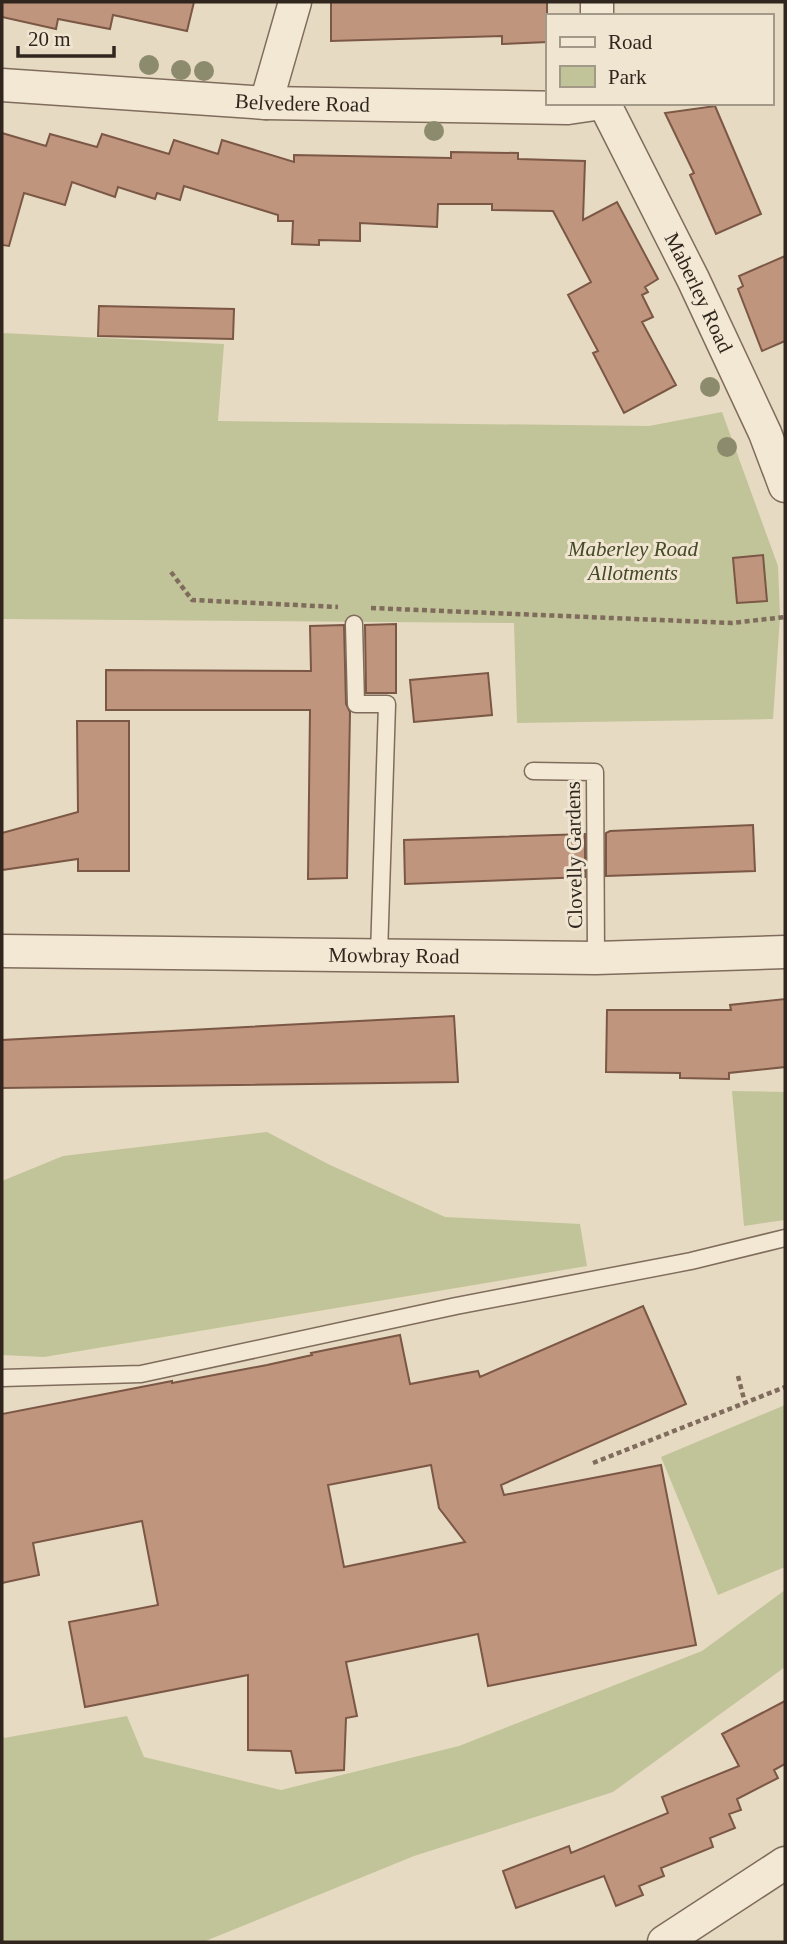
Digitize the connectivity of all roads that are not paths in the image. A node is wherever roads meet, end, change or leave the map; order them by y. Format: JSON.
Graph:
{"nodes":[{"id":1,"x":295,"y":2,"type":"edge"},
{"id":2,"x":2,"y":85,"type":"edge"},
{"id":3,"x":266,"y":103,"type":"junction"},
{"id":4,"x":589,"y":105,"type":"edge"},
{"id":5,"x":604,"y":105,"type":"edge"},
{"id":6,"x":785,"y":486,"type":"edge"},
{"id":7,"x":354,"y":624,"type":"dead end"},
{"id":8,"x":533,"y":771,"type":"dead end"},
{"id":9,"x":2,"y":951,"type":"edge"},
{"id":10,"x":785,"y":952,"type":"edge"},
{"id":11,"x":379,"y":955,"type":"junction"},
{"id":12,"x":596,"y":958,"type":"junction"},
{"id":13,"x":785,"y":1238,"type":"edge"},
{"id":14,"x":2,"y":1378,"type":"edge"},
{"id":15,"x":785,"y":1863,"type":"edge"},
{"id":16,"x":664,"y":1942,"type":"edge"}],
"edges":[{"from":1,"to":3,"type":"street"},
{"from":2,"to":3,"type":"street","name":"Belvedere Road"},
{"from":3,"to":4,"type":"street","name":"Belvedere Road"},
{"from":5,"to":6,"type":"street","name":"Maberley Road"},
{"from":7,"to":11,"type":"lane"},
{"from":8,"to":12,"type":"lane","name":"Clovelly Gardens"},
{"from":9,"to":11,"type":"street","name":"Mowbray Road"},
{"from":10,"to":12,"type":"street","name":"Mowbray Road"},
{"from":11,"to":12,"type":"street","name":"Mowbray Road"},
{"from":13,"to":14,"type":"lane"},
{"from":15,"to":16,"type":"street"}]}
